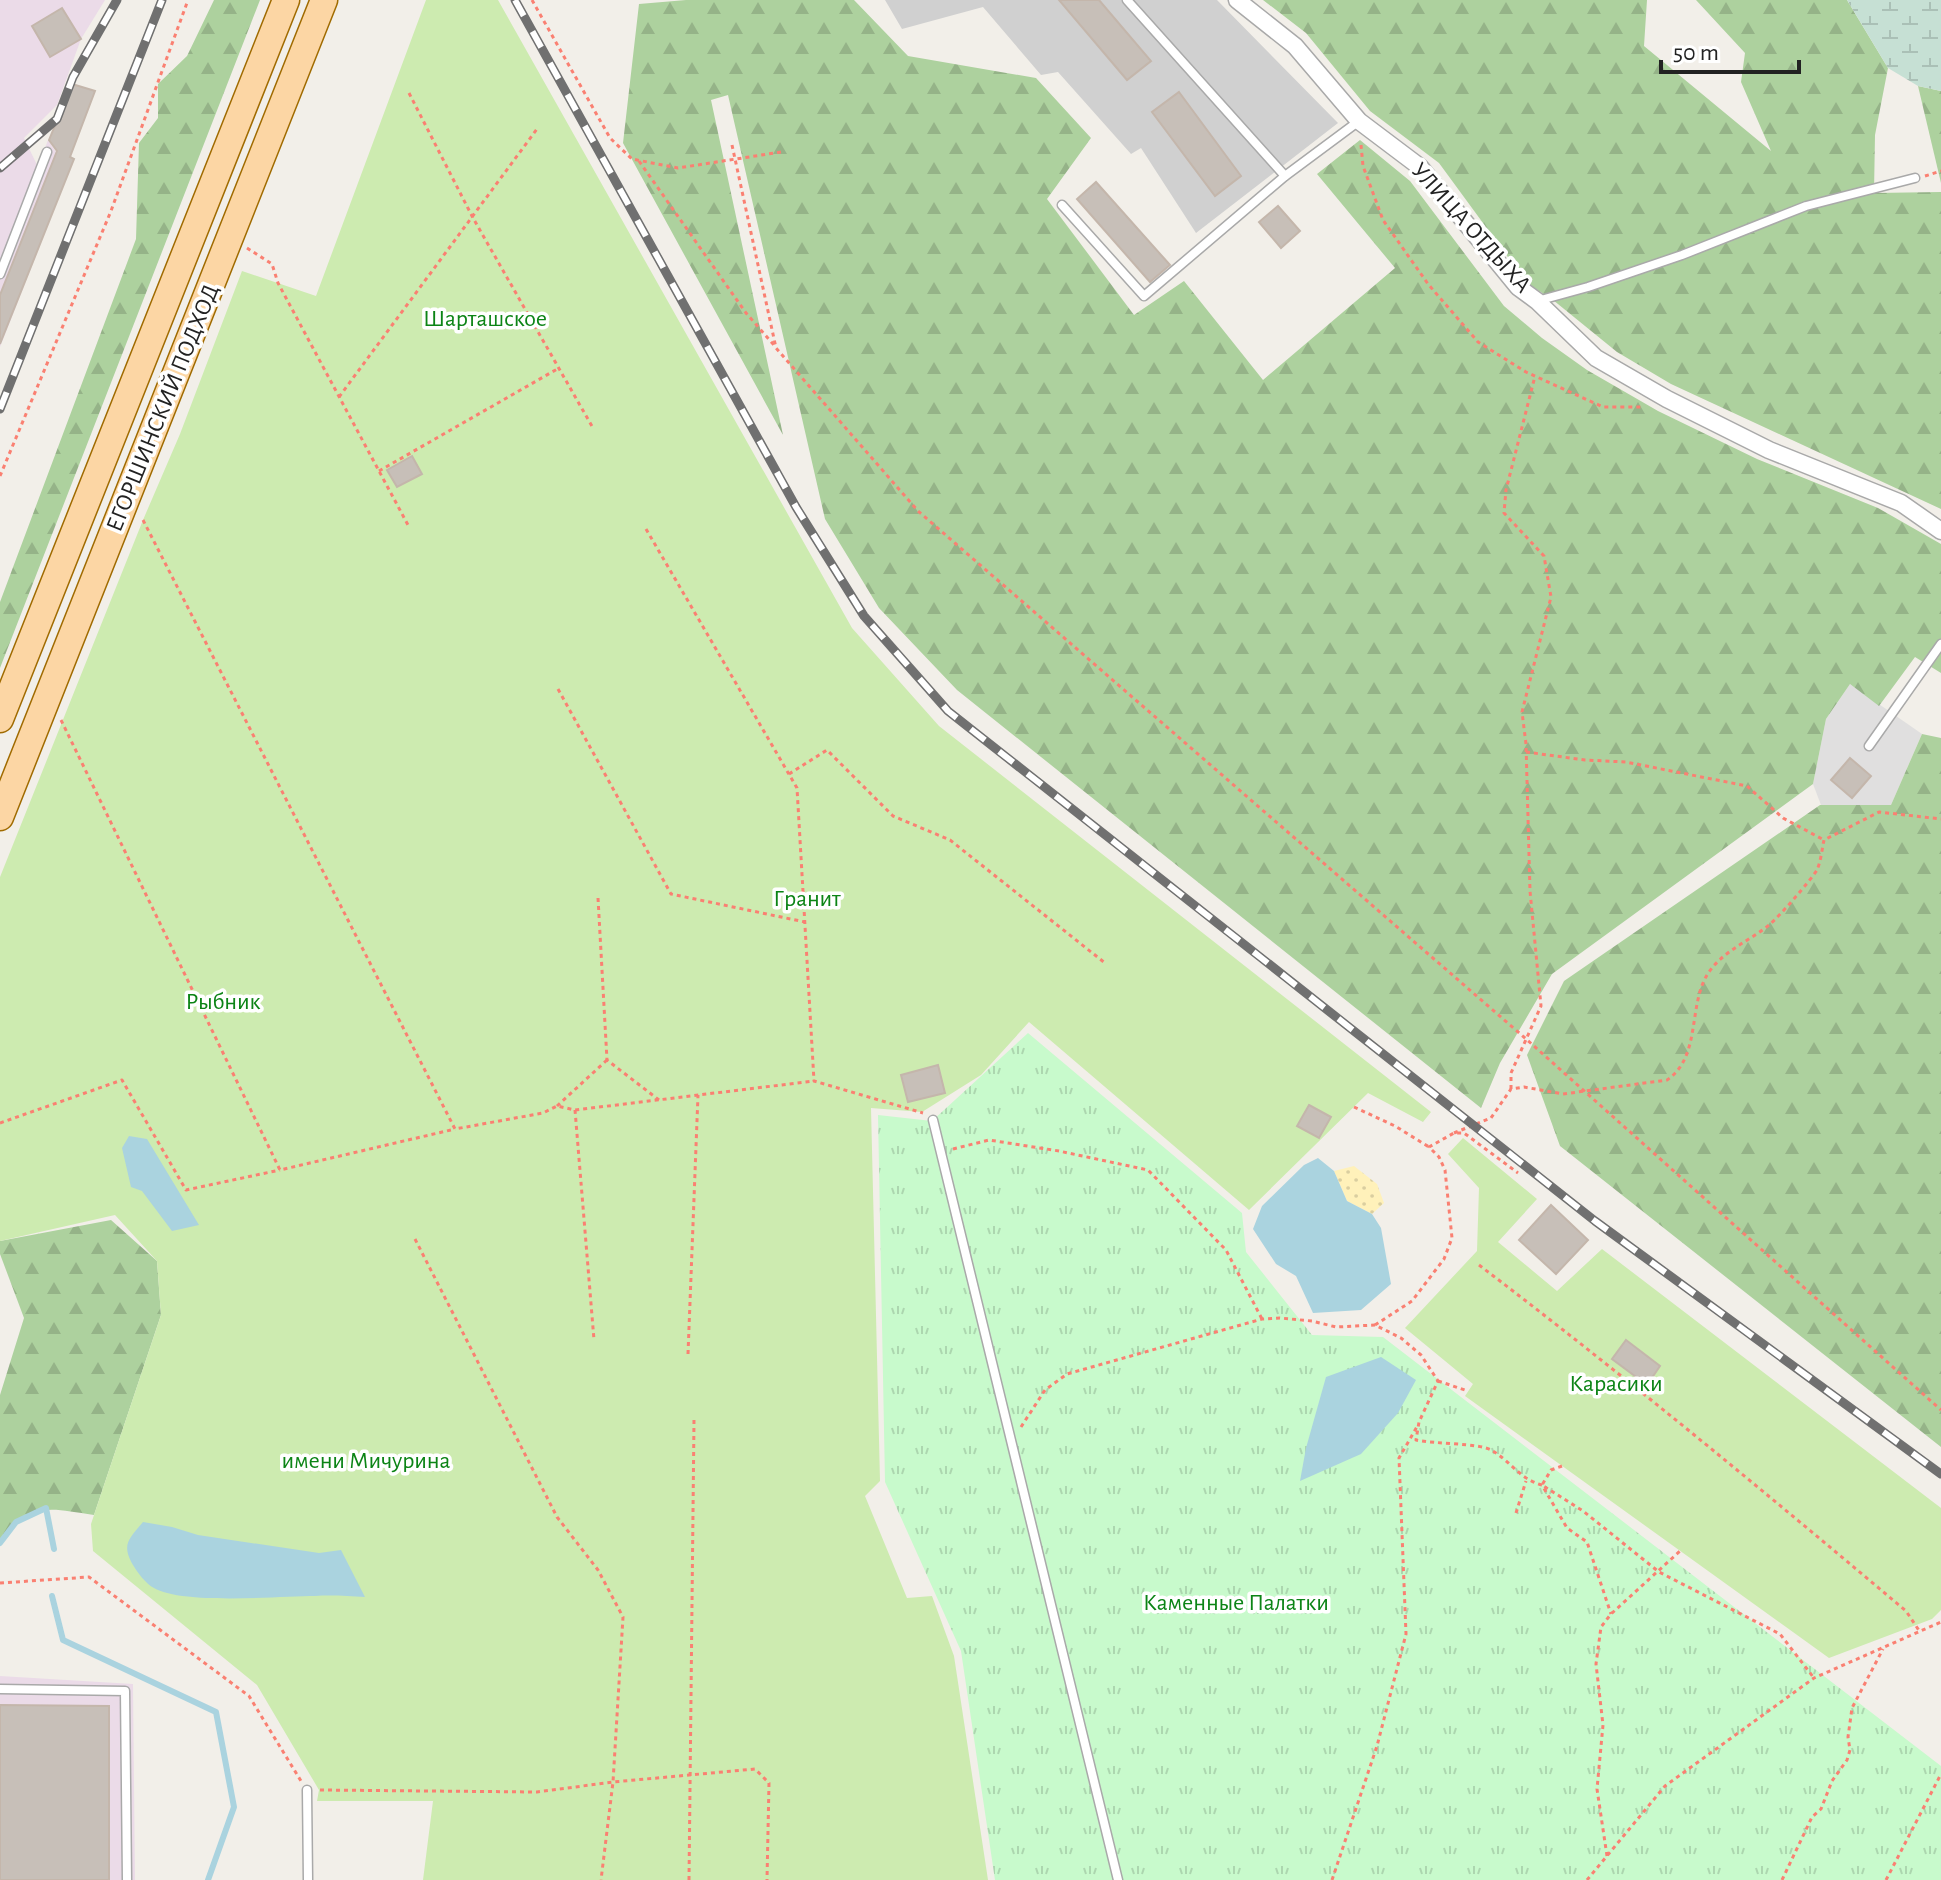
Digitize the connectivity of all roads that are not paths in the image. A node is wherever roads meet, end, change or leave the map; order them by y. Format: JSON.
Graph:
{"nodes":[{"id":1,"x":286,"y":0,"type":"edge"},
{"id":2,"x":324,"y":0,"type":"edge"},
{"id":3,"x":1127,"y":0,"type":"edge"},
{"id":4,"x":1237,"y":0,"type":"edge"},
{"id":5,"x":1359,"y":121,"type":"junction"},
{"id":6,"x":47,"y":152,"type":"dead end"},
{"id":7,"x":1285,"y":176,"type":"junction"},
{"id":8,"x":1915,"y":178,"type":"dead end"},
{"id":9,"x":1062,"y":205,"type":"dead end"},
{"id":10,"x":0,"y":274,"type":"edge"},
{"id":11,"x":1537,"y":301,"type":"junction"},
{"id":12,"x":1941,"y":531,"type":"edge"},
{"id":13,"x":1941,"y":644,"type":"edge"},
{"id":14,"x":0,"y":719,"type":"edge"},
{"id":15,"x":1869,"y":746,"type":"dead end"},
{"id":16,"x":0,"y":817,"type":"edge"},
{"id":17,"x":933,"y":1120,"type":"road end"},
{"id":18,"x":0,"y":1689,"type":"edge"},
{"id":19,"x":307,"y":1790,"type":"road end"},
{"id":20,"x":127,"y":1880,"type":"edge"},
{"id":21,"x":308,"y":1880,"type":"edge"},
{"id":22,"x":1118,"y":1880,"type":"edge"}],
"edges":[{"from":1,"to":14,"type":"main road","name":"ЕГОРШИНСКИЙ ПОДХОД"},
{"from":2,"to":16,"type":"main road","name":"ЕГОРШИНСКИЙ ПОДХОД"},
{"from":3,"to":7,"type":"lane"},
{"from":4,"to":5,"type":"street","name":"УЛИЦА ОТДЫХА"},
{"from":5,"to":7,"type":"lane"},
{"from":5,"to":11,"type":"street","name":"УЛИЦА ОТДЫХА"},
{"from":6,"to":10,"type":"lane"},
{"from":7,"to":9,"type":"lane"},
{"from":8,"to":11,"type":"lane"},
{"from":11,"to":12,"type":"street","name":"УЛИЦА ОТДЫХА"},
{"from":13,"to":15,"type":"lane"},
{"from":17,"to":22,"type":"lane"},
{"from":18,"to":20,"type":"lane"},
{"from":19,"to":21,"type":"lane"}]}
